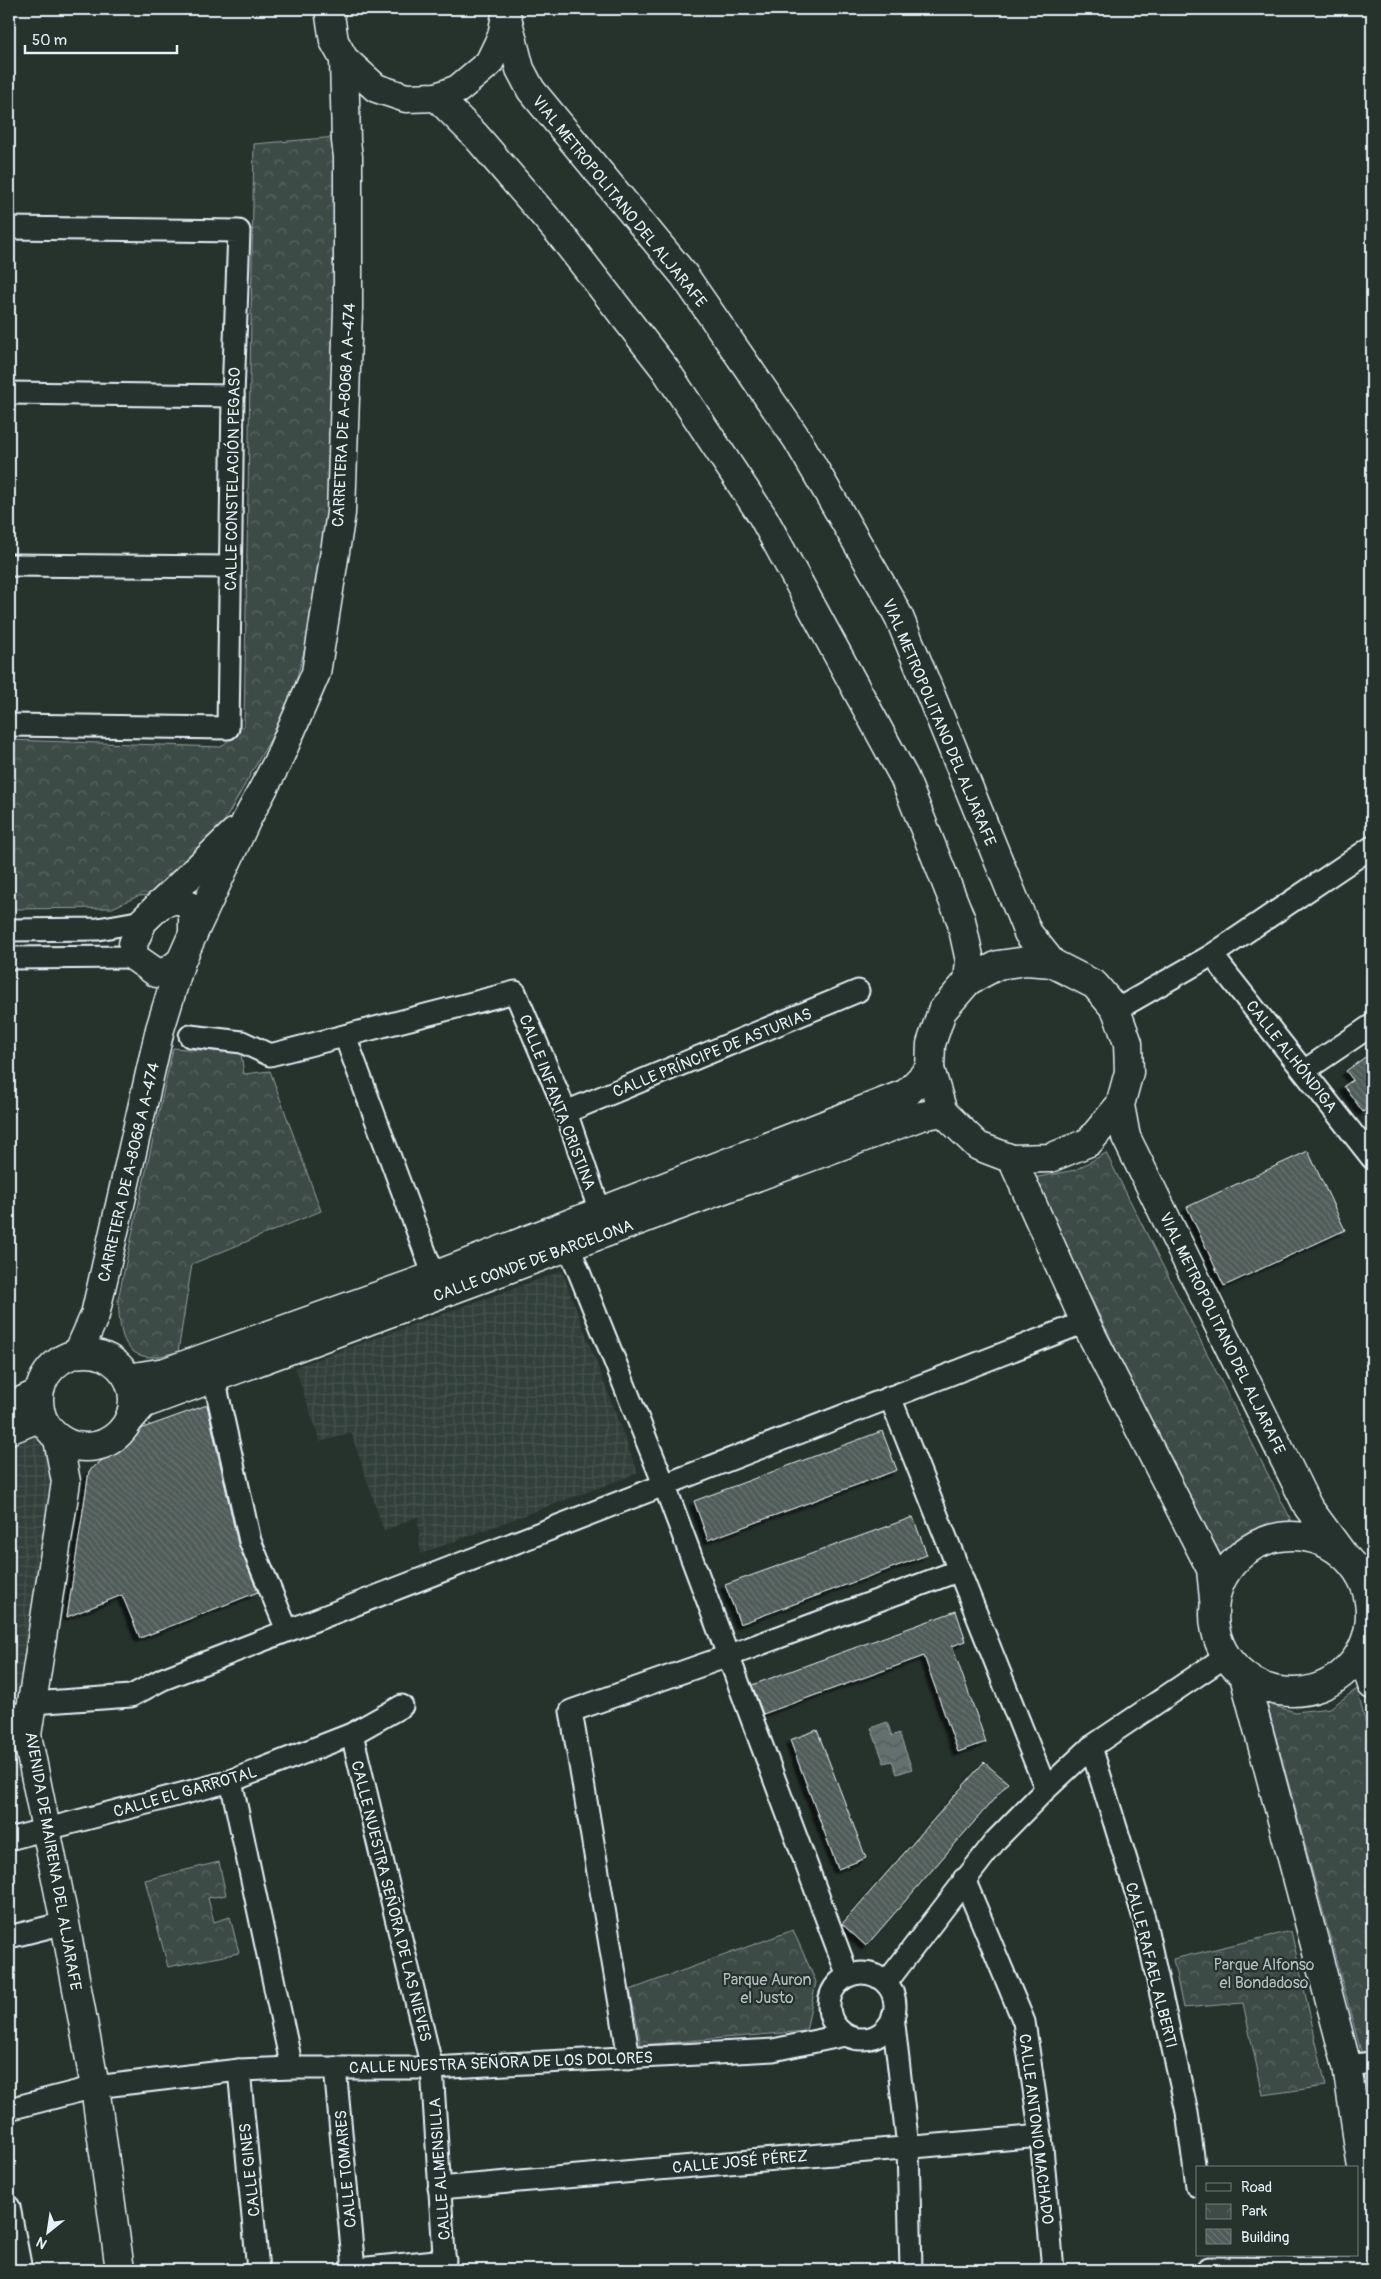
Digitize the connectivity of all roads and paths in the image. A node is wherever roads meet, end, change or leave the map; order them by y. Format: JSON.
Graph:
{"nodes":[{"id":1,"x":329,"y":9,"type":"edge"},
{"id":2,"x":506,"y":11,"type":"edge"},
{"id":3,"x":344,"y":59,"type":"junction"},
{"id":4,"x":376,"y":88,"type":"junction"},
{"id":5,"x":437,"y":97,"type":"junction"},
{"id":6,"x":346,"y":141,"type":"junction"},
{"id":7,"x":9,"y":228,"type":"edge"},
{"id":8,"x":9,"y":393,"type":"edge"},
{"id":9,"x":233,"y":396,"type":"junction"},
{"id":10,"x":9,"y":565,"type":"edge"},
{"id":11,"x":230,"y":567,"type":"junction"},
{"id":12,"x":9,"y":725,"type":"edge"},
{"id":13,"x":246,"y":821,"type":"junction"},
{"id":14,"x":1372,"y":847,"type":"edge"},
{"id":15,"x":151,"y":913,"type":"junction"},
{"id":16,"x":9,"y":930,"type":"edge"},
{"id":17,"x":194,"y":934,"type":"junction"},
{"id":18,"x":1212,"y":954,"type":"junction"},
{"id":19,"x":9,"y":958,"type":"edge"},
{"id":20,"x":138,"y":960,"type":"junction"},
{"id":21,"x":181,"y":961,"type":"junction"},
{"id":22,"x":1052,"y":963,"type":"junction"},
{"id":23,"x":968,"y":981,"type":"junction"},
{"id":24,"x":858,"y":991,"type":"dead end"},
{"id":25,"x":1116,"y":1010,"type":"junction"},
{"id":26,"x":1372,"y":1025,"type":"edge"},
{"id":27,"x":160,"y":1029,"type":"junction"},
{"id":28,"x":190,"y":1036,"type":"dead end"},
{"id":29,"x":345,"y":1036,"type":"junction"},
{"id":30,"x":930,"y":1069,"type":"junction"},
{"id":31,"x":1304,"y":1071,"type":"junction"},
{"id":32,"x":1120,"y":1105,"type":"junction"},
{"id":33,"x":566,"y":1112,"type":"junction"},
{"id":34,"x":943,"y":1112,"type":"junction"},
{"id":35,"x":1372,"y":1158,"type":"edge"},
{"id":36,"x":1012,"y":1159,"type":"junction"},
{"id":37,"x":600,"y":1212,"type":"junction"},
{"id":38,"x":569,"y":1247,"type":"junction"},
{"id":39,"x":434,"y":1276,"type":"junction"},
{"id":40,"x":95,"y":1315,"type":"junction"},
{"id":41,"x":1086,"y":1322,"type":"junction"},
{"id":42,"x":78,"y":1353,"type":"junction"},
{"id":43,"x":106,"y":1356,"type":"junction"},
{"id":44,"x":128,"y":1378,"type":"junction"},
{"id":45,"x":214,"y":1378,"type":"junction"},
{"id":46,"x":890,"y":1397,"type":"junction"},
{"id":47,"x":40,"y":1405,"type":"junction"},
{"id":48,"x":9,"y":1407,"type":"edge"},
{"id":49,"x":130,"y":1419,"type":"junction"},
{"id":50,"x":9,"y":1430,"type":"edge"},
{"id":51,"x":58,"y":1439,"type":"junction"},
{"id":52,"x":91,"y":1448,"type":"junction"},
{"id":53,"x":66,"y":1482,"type":"junction"},
{"id":54,"x":664,"y":1484,"type":"junction"},
{"id":55,"x":1342,"y":1554,"type":"junction"},
{"id":56,"x":960,"y":1570,"type":"junction"},
{"id":57,"x":1369,"y":1580,"type":"edge"},
{"id":58,"x":1214,"y":1603,"type":"junction"},
{"id":59,"x":287,"y":1630,"type":"junction"},
{"id":60,"x":728,"y":1656,"type":"junction"},
{"id":61,"x":1226,"y":1656,"type":"junction"},
{"id":62,"x":1359,"y":1656,"type":"junction"},
{"id":63,"x":1244,"y":1676,"type":"junction"},
{"id":64,"x":1372,"y":1685,"type":"edge"},
{"id":65,"x":402,"y":1706,"type":"dead end"},
{"id":66,"x":24,"y":1710,"type":"edge"},
{"id":67,"x":352,"y":1734,"type":"junction"},
{"id":68,"x":1091,"y":1747,"type":"junction"},
{"id":69,"x":232,"y":1781,"type":"junction"},
{"id":70,"x":1046,"y":1789,"type":"junction"},
{"id":71,"x":46,"y":1830,"type":"junction"},
{"id":72,"x":9,"y":1838,"type":"edge"},
{"id":73,"x":964,"y":1879,"type":"junction"},
{"id":74,"x":65,"y":1923,"type":"junction"},
{"id":75,"x":9,"y":1937,"type":"edge"},
{"id":76,"x":848,"y":1976,"type":"junction"},
{"id":77,"x":886,"y":1983,"type":"junction"},
{"id":78,"x":893,"y":2016,"type":"junction"},
{"id":79,"x":845,"y":2035,"type":"junction"},
{"id":80,"x":629,"y":2058,"type":"junction"},
{"id":81,"x":1360,"y":2064,"type":"edge"},
{"id":82,"x":292,"y":2068,"type":"junction"},
{"id":83,"x":335,"y":2068,"type":"junction"},
{"id":84,"x":432,"y":2068,"type":"junction"},
{"id":85,"x":239,"y":2070,"type":"junction"},
{"id":86,"x":95,"y":2088,"type":"junction"},
{"id":87,"x":9,"y":2109,"type":"edge"},
{"id":88,"x":1041,"y":2136,"type":"junction"},
{"id":89,"x":908,"y":2147,"type":"junction"},
{"id":90,"x":1196,"y":2179,"type":"edge"},
{"id":91,"x":439,"y":2188,"type":"junction"},
{"id":92,"x":9,"y":2207,"type":"edge"},
{"id":93,"x":1208,"y":2264,"type":"edge"},
{"id":94,"x":445,"y":2265,"type":"edge"},
{"id":95,"x":1364,"y":2269,"type":"edge"},
{"id":96,"x":21,"y":2270,"type":"edge"},
{"id":97,"x":120,"y":2270,"type":"edge"},
{"id":98,"x":258,"y":2270,"type":"edge"},
{"id":99,"x":349,"y":2270,"type":"edge"},
{"id":100,"x":354,"y":2270,"type":"edge"},
{"id":101,"x":911,"y":2270,"type":"edge"},
{"id":102,"x":1053,"y":2270,"type":"edge"}],
"edges":[{"from":1,"to":3,"type":"main road","name":"VIAL METROPOLITANO DEL ALJARAFE"},
{"from":2,"to":5,"type":"main road","name":"VIAL METROPOLITANO DEL ALJARAFE"},
{"from":2,"to":22,"type":"main road","name":"VIAL METROPOLITANO DEL ALJARAFE"},
{"from":3,"to":4,"type":"main road","name":"VIAL METROPOLITANO DEL ALJARAFE"},
{"from":3,"to":6,"type":"main road","name":"CARRETERA DE A-8068 A A-474"},
{"from":4,"to":5,"type":"main road","name":"VIAL METROPOLITANO DEL ALJARAFE"},
{"from":4,"to":6,"type":"main road"},
{"from":5,"to":23,"type":"main road"},
{"from":6,"to":13,"type":"main road","name":"CARRETERA DE A-8068 A A-474"},
{"from":7,"to":9,"type":"street","name":"CALLE CONSTELACIÓN PEGASO"},
{"from":8,"to":9,"type":"street"},
{"from":9,"to":11,"type":"street","name":"CALLE CONSTELACIÓN PEGASO"},
{"from":10,"to":11,"type":"street"},
{"from":11,"to":12,"type":"street","name":"CALLE CONSTELACIÓN PEGASO"},
{"from":13,"to":15,"type":"main road","name":"CARRETERA DE A-8068 A A-474"},
{"from":13,"to":17,"type":"main road","name":"CARRETERA DE A-8068 A A-474"},
{"from":14,"to":18,"type":"street"},
{"from":15,"to":16,"type":"street"},
{"from":15,"to":17,"type":"main road"},
{"from":15,"to":20,"type":"main road"},
{"from":17,"to":21,"type":"main road"},
{"from":18,"to":25,"type":"street"},
{"from":18,"to":31,"type":"street","name":"CALLE ALHÓNDIGA"},
{"from":19,"to":20,"type":"street"},
{"from":20,"to":21,"type":"main road"},
{"from":20,"to":27,"type":"main road","name":"CARRETERA DE A-8068 A A-474"},
{"from":21,"to":27,"type":"main road","name":"CARRETERA DE A-8068 A A-474"},
{"from":22,"to":23,"type":"main road","name":"VIAL METROPOLITANO DEL ALJARAFE"},
{"from":22,"to":25,"type":"main road","name":"VIAL METROPOLITANO DEL ALJARAFE"},
{"from":23,"to":30,"type":"main road","name":"VIAL METROPOLITANO DEL ALJARAFE"},
{"from":24,"to":33,"type":"street","name":"CALLE PRÍNCIPE DE ASTURIAS"},
{"from":25,"to":32,"type":"main road","name":"VIAL METROPOLITANO DEL ALJARAFE"},
{"from":26,"to":31,"type":"street"},
{"from":27,"to":40,"type":"main road","name":"CARRETERA DE A-8068 A A-474"},
{"from":28,"to":29,"type":"street"},
{"from":29,"to":33,"type":"street","name":"CALLE INFANTA CRISTINA"},
{"from":29,"to":39,"type":"street"},
{"from":30,"to":34,"type":"main road","name":"VIAL METROPOLITANO DEL ALJARAFE"},
{"from":30,"to":37,"type":"main road","name":"CALLE CONDE DE BARCELONA"},
{"from":31,"to":35,"type":"street","name":"CALLE ALHÓNDIGA"},
{"from":32,"to":36,"type":"main road","name":"VIAL METROPOLITANO DEL ALJARAFE"},
{"from":32,"to":55,"type":"main road","name":"VIAL METROPOLITANO DEL ALJARAFE"},
{"from":33,"to":37,"type":"street","name":"CALLE INFANTA CRISTINA"},
{"from":34,"to":36,"type":"main road","name":"VIAL METROPOLITANO DEL ALJARAFE"},
{"from":34,"to":38,"type":"main road","name":"CALLE CONDE DE BARCELONA"},
{"from":36,"to":41,"type":"main road","name":"VIAL METROPOLITANO DEL ALJARAFE"},
{"from":37,"to":39,"type":"main road","name":"CALLE CONDE DE BARCELONA"},
{"from":38,"to":45,"type":"main road","name":"CALLE CONDE DE BARCELONA"},
{"from":38,"to":54,"type":"street"},
{"from":39,"to":44,"type":"main road","name":"CALLE CONDE DE BARCELONA"},
{"from":40,"to":42,"type":"main road","name":"CARRETERA DE A-8068 A A-474"},
{"from":40,"to":43,"type":"main road"},
{"from":41,"to":46,"type":"street"},
{"from":41,"to":58,"type":"main road","name":"VIAL METROPOLITANO DEL ALJARAFE"},
{"from":42,"to":43,"type":"main road"},
{"from":42,"to":47,"type":"main road"},
{"from":43,"to":44,"type":"main road"},
{"from":44,"to":49,"type":"main road"},
{"from":45,"to":49,"type":"main road","name":"CALLE CONDE DE BARCELONA"},
{"from":45,"to":59,"type":"street"},
{"from":46,"to":54,"type":"street"},
{"from":46,"to":56,"type":"street"},
{"from":47,"to":48,"type":"main road"},
{"from":47,"to":50,"type":"main road"},
{"from":47,"to":51,"type":"main road"},
{"from":49,"to":52,"type":"main road"},
{"from":51,"to":52,"type":"main road"},
{"from":51,"to":53,"type":"main road"},
{"from":52,"to":53,"type":"main road"},
{"from":53,"to":66,"type":"main road","name":"AVENIDA DE MAIRENA DEL ALJARAFE"},
{"from":54,"to":59,"type":"street"},
{"from":54,"to":60,"type":"street"},
{"from":55,"to":57,"type":"main road","name":"VIAL METROPOLITANO DEL ALJARAFE"},
{"from":55,"to":58,"type":"main road","name":"VIAL METROPOLITANO DEL ALJARAFE"},
{"from":56,"to":60,"type":"street"},
{"from":56,"to":70,"type":"street"},
{"from":57,"to":62,"type":"main road","name":"VIAL METROPOLITANO DEL ALJARAFE"},
{"from":58,"to":61,"type":"main road","name":"VIAL METROPOLITANO DEL ALJARAFE"},
{"from":59,"to":66,"type":"street"},
{"from":60,"to":76,"type":"street"},
{"from":60,"to":80,"type":"street"},
{"from":61,"to":63,"type":"main road","name":"VIAL METROPOLITANO DEL ALJARAFE"},
{"from":61,"to":68,"type":"street"},
{"from":62,"to":63,"type":"main road","name":"VIAL METROPOLITANO DEL ALJARAFE"},
{"from":62,"to":64,"type":"main road"},
{"from":63,"to":81,"type":"main road","name":"VIAL METROPOLITANO DEL ALJARAFE"},
{"from":65,"to":67,"type":"street","name":"CALLE EL GARROTAL"},
{"from":66,"to":71,"type":"main road","name":"AVENIDA DE MAIRENA DEL ALJARAFE"},
{"from":67,"to":69,"type":"street","name":"CALLE EL GARROTAL"},
{"from":67,"to":84,"type":"street","name":"CALLE NUESTRA SEÑORA DE LAS NIEVES"},
{"from":68,"to":70,"type":"street"},
{"from":68,"to":90,"type":"street","name":"CALLE RAFAEL ALBERTI"},
{"from":69,"to":71,"type":"street","name":"CALLE EL GARROTAL"},
{"from":69,"to":82,"type":"street"},
{"from":70,"to":73,"type":"street"},
{"from":71,"to":72,"type":"street","name":"CALLE EL GARROTAL"},
{"from":71,"to":74,"type":"main road","name":"AVENIDA DE MAIRENA DEL ALJARAFE"},
{"from":73,"to":77,"type":"street"},
{"from":73,"to":88,"type":"street","name":"CALLE ANTONIO MACHADO"},
{"from":74,"to":75,"type":"street"},
{"from":74,"to":86,"type":"main road","name":"AVENIDA DE MAIRENA DEL ALJARAFE"},
{"from":76,"to":77,"type":"street"},
{"from":76,"to":79,"type":"street"},
{"from":77,"to":78,"type":"street"},
{"from":78,"to":79,"type":"street"},
{"from":78,"to":89,"type":"street"},
{"from":79,"to":80,"type":"street","name":"CALLE NUESTRA SEÑORA DE LOS DOLORES"},
{"from":80,"to":84,"type":"street","name":"CALLE NUESTRA SEÑORA DE LOS DOLORES"},
{"from":81,"to":95,"type":"main road","name":"VIAL METROPOLITANO DEL ALJARAFE"},
{"from":82,"to":83,"type":"street","name":"CALLE NUESTRA SEÑORA DE LOS DOLORES"},
{"from":82,"to":85,"type":"street","name":"CALLE NUESTRA SEÑORA DE LOS DOLORES"},
{"from":83,"to":84,"type":"street","name":"CALLE NUESTRA SEÑORA DE LOS DOLORES"},
{"from":83,"to":100,"type":"street","name":"CALLE TOMARES"},
{"from":84,"to":91,"type":"street","name":"CALLE ALMENSILLA"},
{"from":85,"to":86,"type":"street","name":"CALLE NUESTRA SEÑORA DE LOS DOLORES"},
{"from":85,"to":98,"type":"street","name":"CALLE GINES"},
{"from":86,"to":87,"type":"street","name":"CALLE NUESTRA SEÑORA DE LOS DOLORES"},
{"from":86,"to":97,"type":"main road","name":"AVENIDA DE MAIRENA DEL ALJARAFE"},
{"from":88,"to":89,"type":"street","name":"CALLE JOSÉ PÉREZ"},
{"from":88,"to":102,"type":"street","name":"CALLE ANTONIO MACHADO"},
{"from":89,"to":91,"type":"street","name":"CALLE JOSÉ PÉREZ"},
{"from":89,"to":101,"type":"street"},
{"from":91,"to":94,"type":"street","name":"CALLE ALMENSILLA"},
{"from":92,"to":96,"type":"street"},
{"from":93,"to":95,"type":"street"},
{"from":94,"to":100,"type":"street"},
{"from":99,"to":100,"type":"street"}]}
